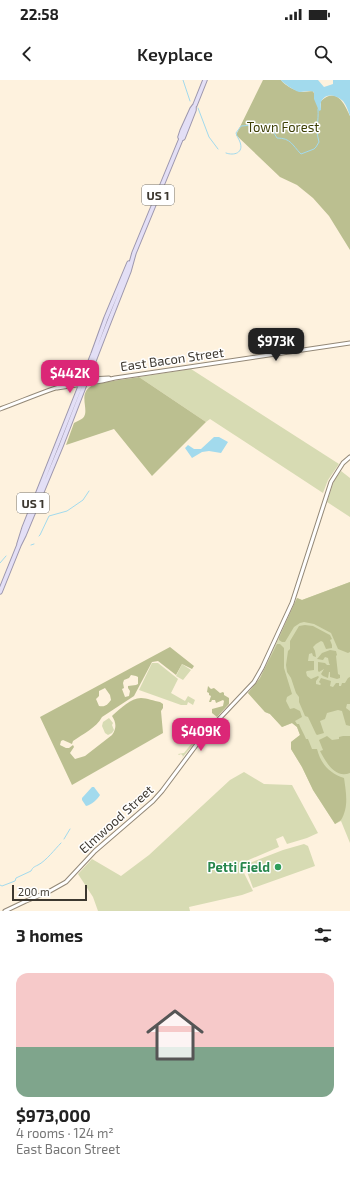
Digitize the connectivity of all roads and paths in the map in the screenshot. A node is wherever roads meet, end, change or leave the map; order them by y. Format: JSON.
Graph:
{"nodes":[{"id":1,"x":205,"y":80,"type":"edge"},
{"id":2,"x":350,"y":343,"type":"edge"},
{"id":3,"x":115,"y":378,"type":"junction"},
{"id":4,"x":85,"y":380,"type":"junction"},
{"id":5,"x":85,"y":384,"type":"junction"},
{"id":6,"x":80,"y":385,"type":"junction"},
{"id":7,"x":57,"y":388,"type":"junction"},
{"id":8,"x":0,"y":410,"type":"edge"},
{"id":9,"x":350,"y":457,"type":"edge"},
{"id":10,"x":19,"y":545,"type":"junction"},
{"id":11,"x":0,"y":592,"type":"edge"},
{"id":12,"x":5,"y":911,"type":"edge"}],
"edges":[{"from":1,"to":4,"type":"main road","number":"US 1"},
{"from":2,"to":3,"type":"main road","name":"East Bacon Street"},
{"from":3,"to":4,"type":"main road","name":"East Bacon Street"},
{"from":3,"to":5,"type":"main road","name":"East Bacon Street"},
{"from":4,"to":5,"type":"main road","number":"US 1"},
{"from":4,"to":6,"type":"main road","number":"US 1"},
{"from":4,"to":7,"type":"main road","name":"East Bacon Street"},
{"from":5,"to":6,"type":"main road","name":"East Bacon Street"},
{"from":5,"to":10,"type":"main road","number":"US 1"},
{"from":6,"to":7,"type":"main road","name":"East Bacon Street"},
{"from":6,"to":10,"type":"main road","number":"US 1"},
{"from":7,"to":8,"type":"main road","name":"East Bacon Street"},
{"from":9,"to":12,"type":"main road","name":"Elmwood Street"},
{"from":10,"to":11,"type":"main road","number":"US 1"}]}
